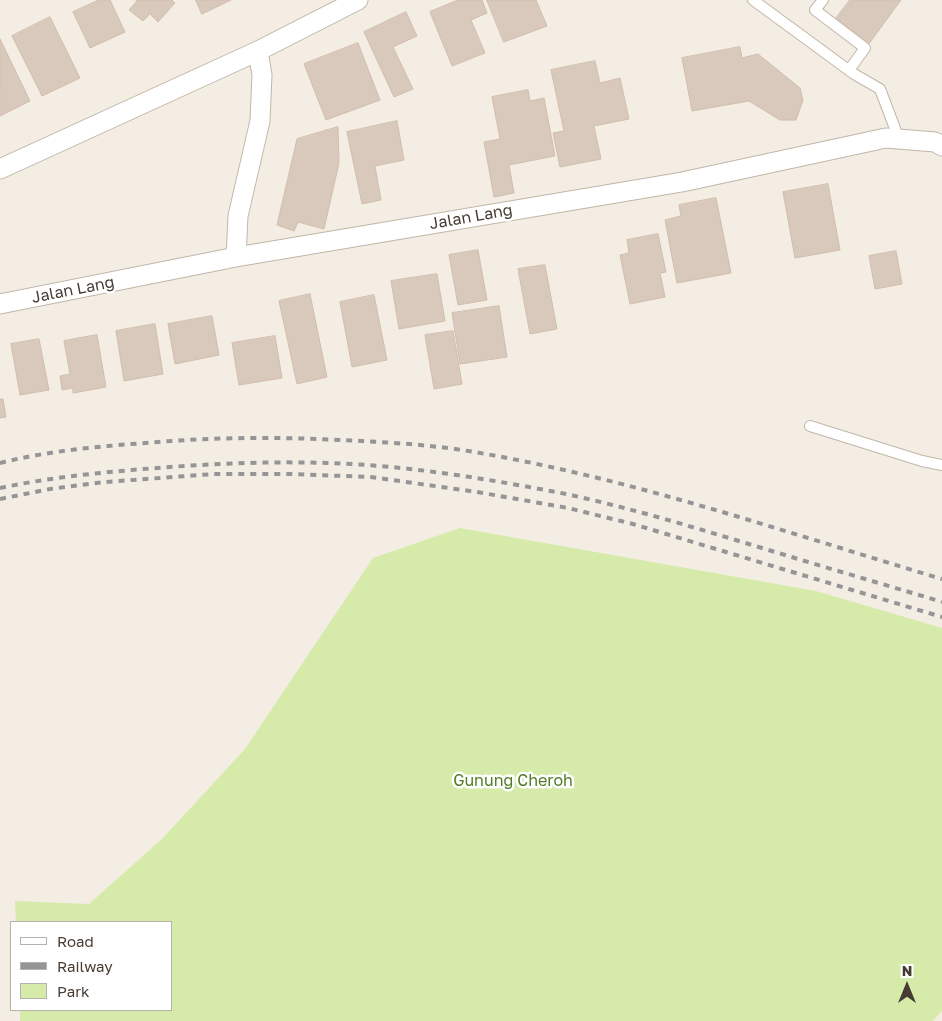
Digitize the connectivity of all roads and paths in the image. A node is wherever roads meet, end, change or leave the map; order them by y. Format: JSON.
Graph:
{"nodes":[{"id":1,"x":358,"y":0,"type":"edge"},
{"id":2,"x":753,"y":0,"type":"edge"},
{"id":3,"x":823,"y":0,"type":"edge"},
{"id":4,"x":258,"y":51,"type":"junction"},
{"id":5,"x":849,"y":70,"type":"junction"},
{"id":6,"x":899,"y":139,"type":"junction"},
{"id":7,"x":942,"y":146,"type":"edge"},
{"id":8,"x":0,"y":169,"type":"edge"},
{"id":9,"x":236,"y":257,"type":"junction"},
{"id":10,"x":0,"y":304,"type":"edge"},
{"id":11,"x":810,"y":426,"type":"dead end"},
{"id":12,"x":942,"y":465,"type":"edge"}],
"edges":[{"from":1,"to":4,"type":"street"},
{"from":2,"to":5,"type":"lane"},
{"from":3,"to":5,"type":"lane"},
{"from":4,"to":8,"type":"street"},
{"from":4,"to":9,"type":"street"},
{"from":5,"to":6,"type":"lane"},
{"from":6,"to":7,"type":"street","name":"Jalan Lang"},
{"from":6,"to":9,"type":"street","name":"Jalan Lang"},
{"from":9,"to":10,"type":"street","name":"Jalan Lang"},
{"from":11,"to":12,"type":"lane"}]}
